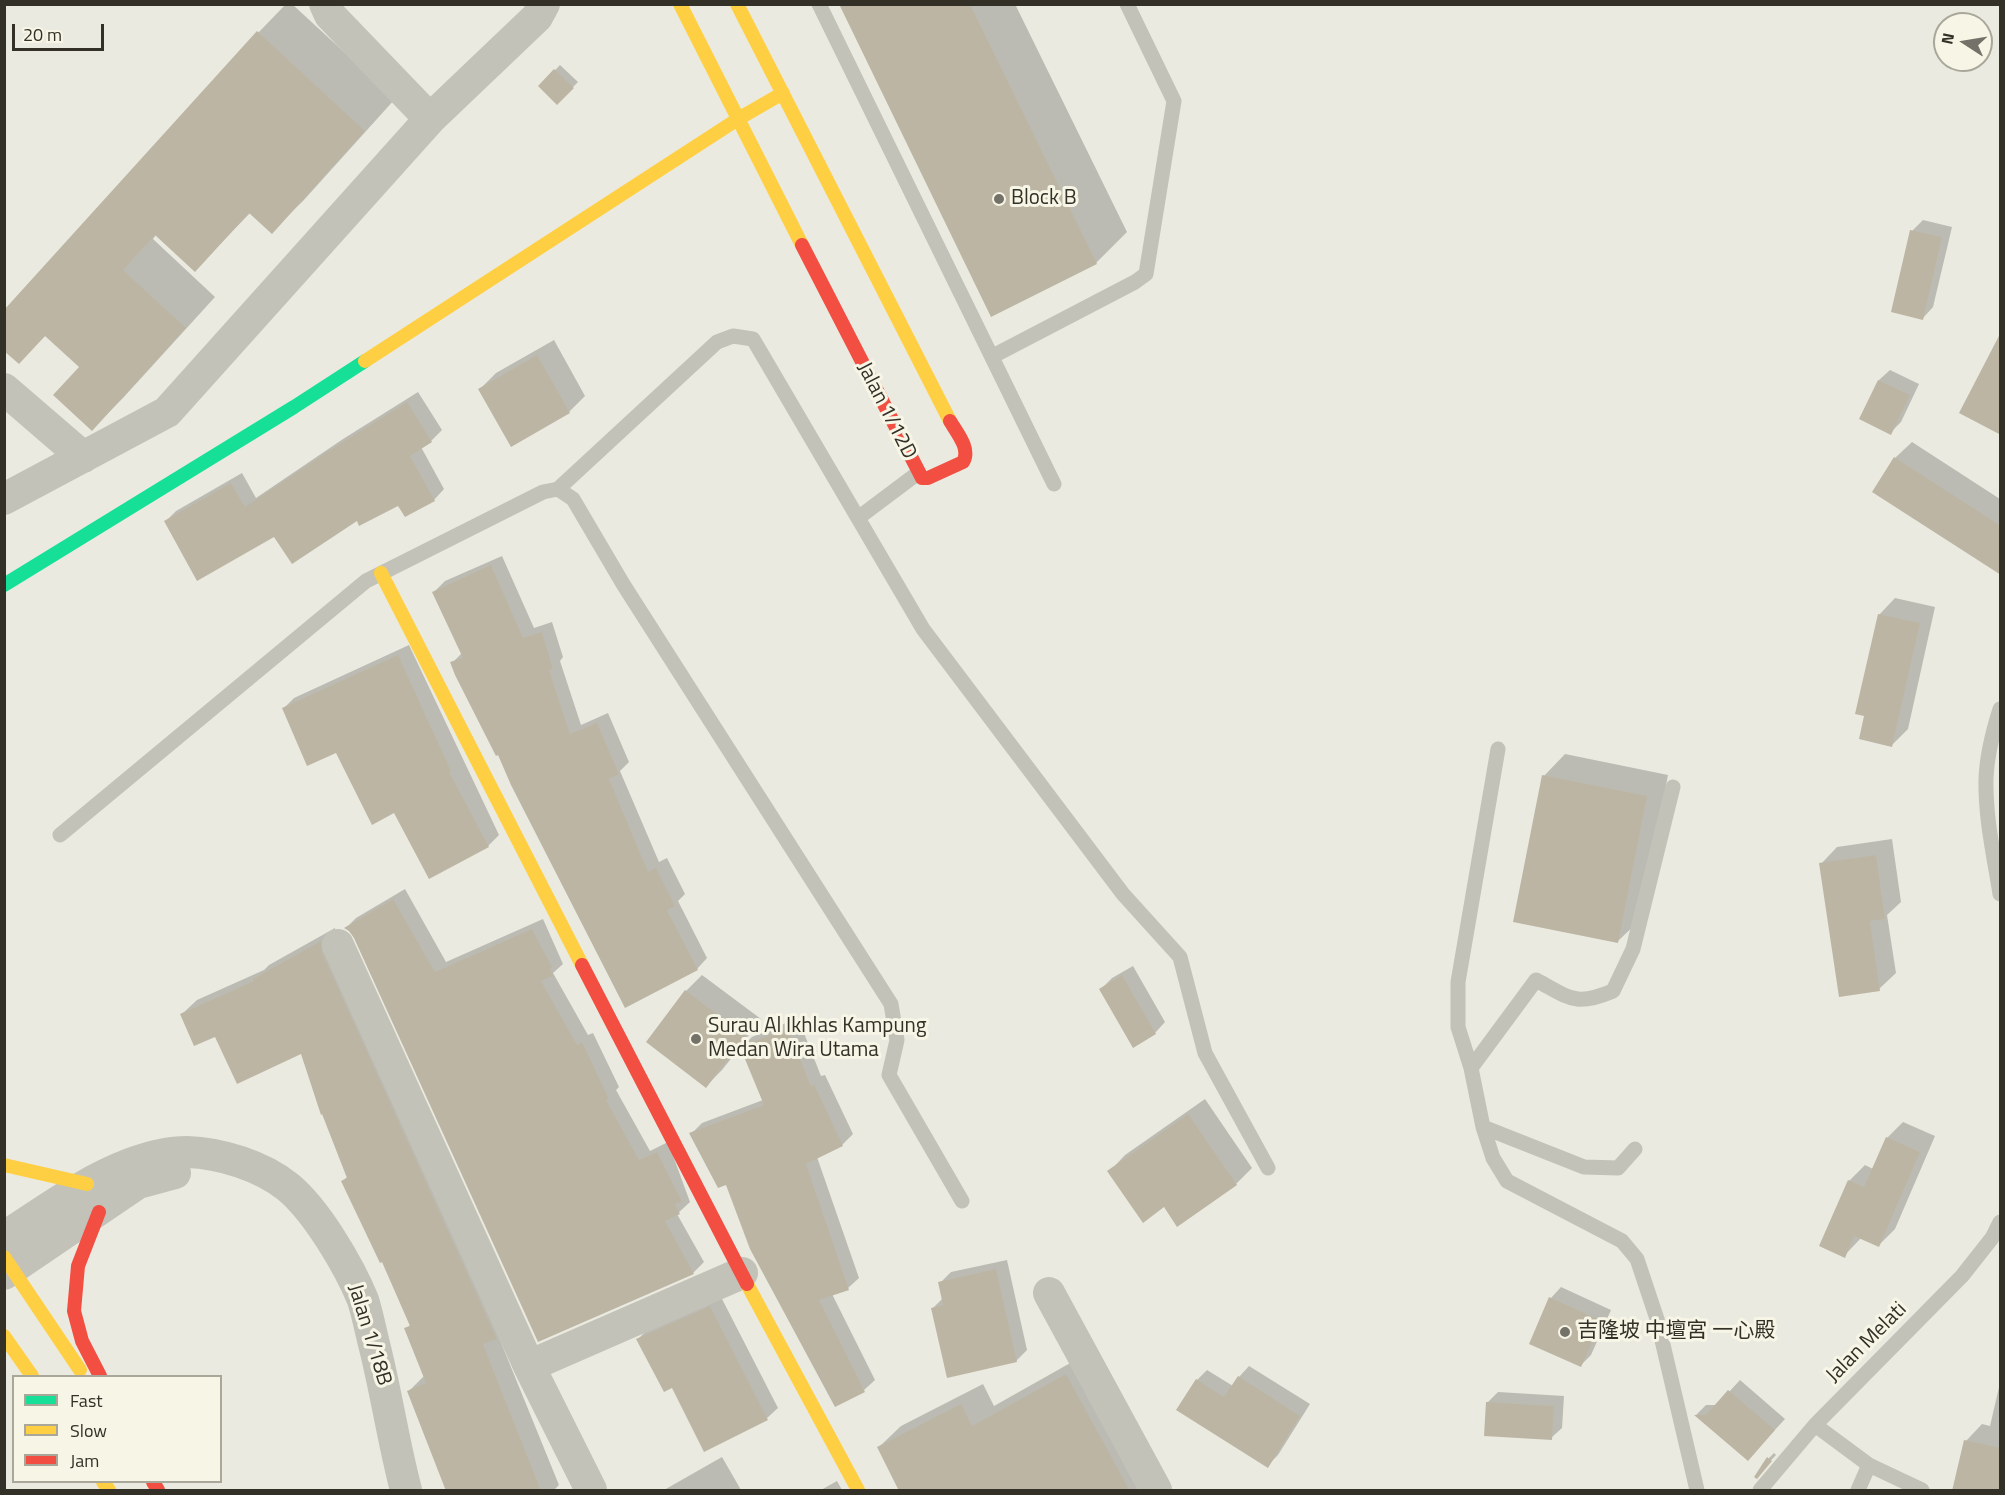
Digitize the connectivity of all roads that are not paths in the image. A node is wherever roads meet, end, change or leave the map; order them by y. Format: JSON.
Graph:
{"nodes":[{"id":1,"x":325,"y":4,"type":"edge"},
{"id":2,"x":544,"y":4,"type":"edge"},
{"id":3,"x":680,"y":4,"type":"edge"},
{"id":4,"x":737,"y":4,"type":"edge"},
{"id":5,"x":819,"y":4,"type":"edge"},
{"id":6,"x":1127,"y":4,"type":"edge"},
{"id":7,"x":783,"y":93,"type":"junction"},
{"id":8,"x":430,"y":119,"type":"junction"},
{"id":9,"x":738,"y":119,"type":"junction"},
{"id":10,"x":993,"y":356,"type":"junction"},
{"id":11,"x":4,"y":389,"type":"edge"},
{"id":12,"x":83,"y":457,"type":"junction"},
{"id":13,"x":918,"y":473,"type":"junction"},
{"id":14,"x":1054,"y":484,"type":"dead end"},
{"id":15,"x":558,"y":489,"type":"junction"},
{"id":16,"x":4,"y":499,"type":"edge"},
{"id":17,"x":858,"y":518,"type":"junction"},
{"id":18,"x":381,"y":573,"type":"junction"},
{"id":19,"x":4,"y":585,"type":"edge"},
{"id":20,"x":2001,"y":709,"type":"edge"},
{"id":21,"x":1498,"y":749,"type":"dead end"},
{"id":22,"x":1673,"y":787,"type":"dead end"},
{"id":23,"x":60,"y":835,"type":"dead end"},
{"id":24,"x":2001,"y":894,"type":"edge"},
{"id":25,"x":338,"y":945,"type":"dead end"},
{"id":26,"x":1471,"y":1068,"type":"junction"},
{"id":27,"x":1483,"y":1127,"type":"junction"},
{"id":28,"x":1635,"y":1149,"type":"dead end"},
{"id":29,"x":4,"y":1165,"type":"edge"},
{"id":30,"x":1268,"y":1168,"type":"dead end"},
{"id":31,"x":93,"y":1198,"type":"junction"},
{"id":32,"x":962,"y":1201,"type":"dead end"},
{"id":33,"x":2001,"y":1222,"type":"edge"},
{"id":34,"x":4,"y":1237,"type":"edge"},
{"id":35,"x":7,"y":1267,"type":"edge"},
{"id":36,"x":742,"y":1274,"type":"junction"},
{"id":37,"x":1049,"y":1293,"type":"dead end"},
{"id":38,"x":4,"y":1336,"type":"edge"},
{"id":39,"x":529,"y":1366,"type":"junction"},
{"id":40,"x":31,"y":1375,"type":"edge"},
{"id":41,"x":84,"y":1375,"type":"edge"},
{"id":42,"x":99,"y":1375,"type":"edge"},
{"id":43,"x":1815,"y":1425,"type":"junction"},
{"id":44,"x":1869,"y":1465,"type":"junction"},
{"id":45,"x":387,"y":1491,"type":"edge"},
{"id":46,"x":406,"y":1491,"type":"edge"},
{"id":47,"x":591,"y":1491,"type":"edge"},
{"id":48,"x":858,"y":1491,"type":"edge"},
{"id":49,"x":1156,"y":1491,"type":"edge"},
{"id":50,"x":1697,"y":1491,"type":"edge"},
{"id":51,"x":1760,"y":1491,"type":"edge"},
{"id":52,"x":1858,"y":1491,"type":"edge"},
{"id":53,"x":1922,"y":1491,"type":"edge"}],
"edges":[{"from":1,"to":8,"type":"street"},
{"from":2,"to":8,"type":"street"},
{"from":3,"to":9,"type":"street","name":"Jalan 1/12D"},
{"from":4,"to":7,"type":"street","name":"Jalan 1/12D"},
{"from":5,"to":10,"type":"lane"},
{"from":6,"to":10,"type":"lane"},
{"from":7,"to":9,"type":"street"},
{"from":7,"to":13,"type":"street","name":"Jalan 1/12D"},
{"from":8,"to":12,"type":"street"},
{"from":9,"to":13,"type":"street","name":"Jalan 1/12D"},
{"from":9,"to":19,"type":"street"},
{"from":10,"to":14,"type":"lane"},
{"from":11,"to":12,"type":"street"},
{"from":12,"to":16,"type":"street"},
{"from":13,"to":17,"type":"lane"},
{"from":15,"to":17,"type":"lane"},
{"from":15,"to":18,"type":"lane"},
{"from":15,"to":32,"type":"lane"},
{"from":17,"to":30,"type":"lane"},
{"from":18,"to":23,"type":"lane"},
{"from":18,"to":36,"type":"street"},
{"from":20,"to":24,"type":"lane"},
{"from":21,"to":26,"type":"lane"},
{"from":22,"to":26,"type":"lane"},
{"from":25,"to":39,"type":"street"},
{"from":26,"to":27,"type":"lane"},
{"from":27,"to":28,"type":"lane"},
{"from":27,"to":50,"type":"lane"},
{"from":29,"to":31,"type":"street"},
{"from":31,"to":34,"type":"street","name":"Jalan 1/18B"},
{"from":31,"to":35,"type":"street","name":"Jalan 1/18B"},
{"from":31,"to":42,"type":"street"},
{"from":31,"to":45,"type":"street","name":"Jalan 1/18B"},
{"from":31,"to":46,"type":"street","name":"Jalan 1/18B"},
{"from":33,"to":43,"type":"lane","name":"Jalan Melati"},
{"from":35,"to":41,"type":"street"},
{"from":36,"to":39,"type":"street"},
{"from":36,"to":48,"type":"street"},
{"from":37,"to":49,"type":"street"},
{"from":38,"to":40,"type":"street"},
{"from":39,"to":47,"type":"street"},
{"from":43,"to":44,"type":"lane"},
{"from":43,"to":51,"type":"lane","name":"Jalan Melati"},
{"from":44,"to":52,"type":"lane"},
{"from":44,"to":53,"type":"lane"}]}
